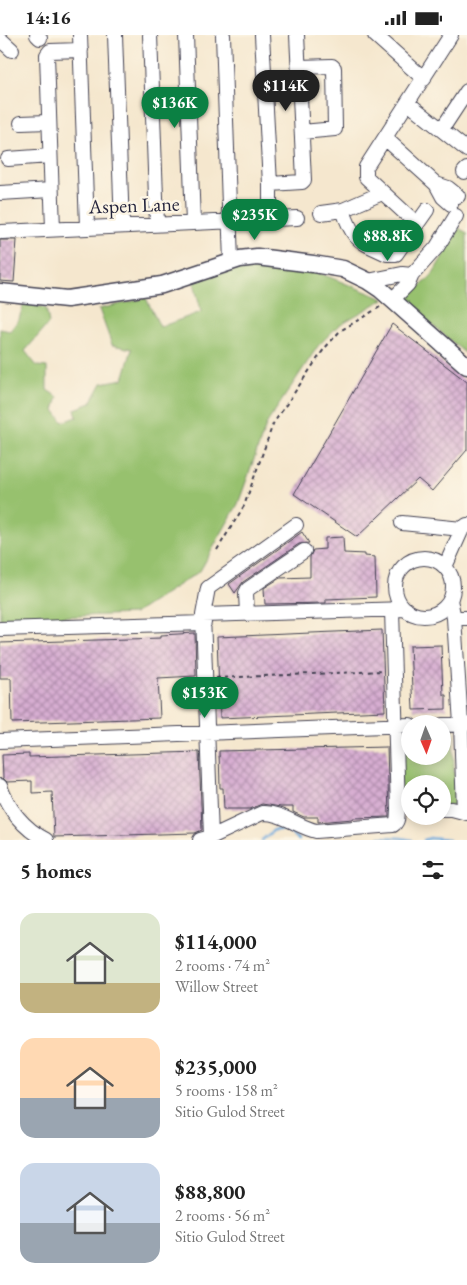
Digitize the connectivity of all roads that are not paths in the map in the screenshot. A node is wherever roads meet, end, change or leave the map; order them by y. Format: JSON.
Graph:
{"nodes":[{"id":1,"x":80,"y":35,"type":"edge"},
{"id":2,"x":115,"y":35,"type":"edge"},
{"id":3,"x":150,"y":35,"type":"edge"},
{"id":4,"x":186,"y":35,"type":"edge"},
{"id":5,"x":223,"y":35,"type":"edge"},
{"id":6,"x":262,"y":35,"type":"edge"},
{"id":7,"x":297,"y":35,"type":"edge"},
{"id":8,"x":375,"y":35,"type":"edge"},
{"id":9,"x":446,"y":37,"type":"edge"},
{"id":10,"x":0,"y":39,"type":"edge"},
{"id":11,"x":12,"y":50,"type":"dead end"},
{"id":12,"x":81,"y":50,"type":"junction"},
{"id":13,"x":298,"y":67,"type":"junction"},
{"id":14,"x":424,"y":79,"type":"junction"},
{"id":15,"x":467,"y":91,"type":"edge"},
{"id":16,"x":408,"y":103,"type":"junction"},
{"id":17,"x":48,"y":122,"type":"junction"},
{"id":18,"x":21,"y":123,"type":"dead end"},
{"id":19,"x":442,"y":129,"type":"junction"},
{"id":20,"x":302,"y":132,"type":"junction"},
{"id":21,"x":385,"y":138,"type":"junction"},
{"id":22,"x":467,"y":150,"type":"edge"},
{"id":23,"x":50,"y":156,"type":"junction"},
{"id":24,"x":8,"y":159,"type":"dead end"},
{"id":25,"x":270,"y":184,"type":"junction"},
{"id":26,"x":51,"y":190,"type":"junction"},
{"id":27,"x":0,"y":193,"type":"edge"},
{"id":28,"x":382,"y":193,"type":"junction"},
{"id":29,"x":342,"y":210,"type":"junction"},
{"id":30,"x":427,"y":210,"type":"dead end"},
{"id":31,"x":462,"y":210,"type":"edge"},
{"id":32,"x":321,"y":213,"type":"dead end"},
{"id":33,"x":297,"y":217,"type":"dead end"},
{"id":34,"x":270,"y":219,"type":"junction"},
{"id":35,"x":229,"y":222,"type":"junction"},
{"id":36,"x":193,"y":223,"type":"junction"},
{"id":37,"x":157,"y":224,"type":"junction"},
{"id":38,"x":417,"y":224,"type":"junction"},
{"id":39,"x":122,"y":225,"type":"junction"},
{"id":40,"x":87,"y":227,"type":"junction"},
{"id":41,"x":53,"y":229,"type":"junction"},
{"id":42,"x":2,"y":231,"type":"dead end"},
{"id":43,"x":231,"y":262,"type":"junction"},
{"id":44,"x":412,"y":275,"type":"junction"},
{"id":45,"x":368,"y":281,"type":"junction"},
{"id":46,"x":0,"y":292,"type":"edge"},
{"id":47,"x":393,"y":299,"type":"junction"},
{"id":48,"x":467,"y":366,"type":"edge"},
{"id":49,"x":402,"y":523,"type":"dead end"},
{"id":50,"x":296,"y":525,"type":"dead end"},
{"id":51,"x":465,"y":527,"type":"edge"},
{"id":52,"x":304,"y":551,"type":"dead end"},
{"id":53,"x":445,"y":567,"type":"junction"},
{"id":54,"x":450,"y":600,"type":"junction"},
{"id":55,"x":399,"y":609,"type":"junction"},
{"id":56,"x":247,"y":614,"type":"junction"},
{"id":57,"x":461,"y":618,"type":"edge"},
{"id":58,"x":203,"y":619,"type":"junction"},
{"id":59,"x":0,"y":629,"type":"edge"},
{"id":60,"x":464,"y":724,"type":"edge"},
{"id":61,"x":451,"y":725,"type":"edge"},
{"id":62,"x":395,"y":726,"type":"junction"},
{"id":63,"x":401,"y":726,"type":"edge"},
{"id":64,"x":207,"y":733,"type":"junction"},
{"id":65,"x":0,"y":741,"type":"edge"},
{"id":66,"x":401,"y":782,"type":"edge"},
{"id":67,"x":0,"y":786,"type":"edge"},
{"id":68,"x":451,"y":810,"type":"edge"},
{"id":69,"x":466,"y":812,"type":"edge"},
{"id":70,"x":401,"y":814,"type":"edge"},
{"id":71,"x":205,"y":839,"type":"edge"},
{"id":72,"x":46,"y":840,"type":"edge"}],
"edges":[{"from":1,"to":12,"type":"street"},
{"from":2,"to":39,"type":"street"},
{"from":3,"to":37,"type":"street"},
{"from":4,"to":36,"type":"street"},
{"from":5,"to":35,"type":"street"},
{"from":6,"to":25,"type":"street"},
{"from":7,"to":13,"type":"street"},
{"from":8,"to":14,"type":"street"},
{"from":9,"to":14,"type":"street"},
{"from":10,"to":11,"type":"street"},
{"from":12,"to":17,"type":"street"},
{"from":12,"to":40,"type":"street"},
{"from":13,"to":20,"type":"street"},
{"from":13,"to":20,"type":"street"},
{"from":14,"to":16,"type":"street"},
{"from":15,"to":19,"type":"street"},
{"from":16,"to":19,"type":"street"},
{"from":16,"to":21,"type":"street"},
{"from":17,"to":18,"type":"street"},
{"from":17,"to":23,"type":"street"},
{"from":19,"to":22,"type":"street"},
{"from":20,"to":25,"type":"street"},
{"from":21,"to":28,"type":"street"},
{"from":21,"to":31,"type":"street"},
{"from":23,"to":24,"type":"street"},
{"from":23,"to":26,"type":"street"},
{"from":25,"to":34,"type":"street"},
{"from":26,"to":27,"type":"street"},
{"from":26,"to":41,"type":"street"},
{"from":28,"to":29,"type":"street"},
{"from":28,"to":38,"type":"street"},
{"from":29,"to":32,"type":"street"},
{"from":29,"to":38,"type":"street"},
{"from":30,"to":38,"type":"street"},
{"from":31,"to":44,"type":"street"},
{"from":33,"to":34,"type":"street","name":"Aspen Lane"},
{"from":34,"to":35,"type":"street","name":"Aspen Lane"},
{"from":35,"to":36,"type":"street","name":"Aspen Lane"},
{"from":35,"to":43,"type":"street"},
{"from":36,"to":37,"type":"street","name":"Aspen Lane"},
{"from":37,"to":39,"type":"street","name":"Aspen Lane"},
{"from":39,"to":40,"type":"street","name":"Aspen Lane"},
{"from":40,"to":41,"type":"street","name":"Aspen Lane"},
{"from":41,"to":42,"type":"street","name":"Aspen Lane"},
{"from":43,"to":45,"type":"main road"},
{"from":43,"to":46,"type":"main road"},
{"from":44,"to":45,"type":"street"},
{"from":44,"to":47,"type":"street"},
{"from":45,"to":47,"type":"main road"},
{"from":47,"to":48,"type":"main road"},
{"from":49,"to":51,"type":"street"},
{"from":50,"to":58,"type":"street"},
{"from":51,"to":53,"type":"street"},
{"from":52,"to":56,"type":"street"},
{"from":53,"to":54,"type":"street"},
{"from":53,"to":55,"type":"street"},
{"from":54,"to":55,"type":"street"},
{"from":54,"to":57,"type":"street"},
{"from":55,"to":56,"type":"street"},
{"from":55,"to":62,"type":"street"},
{"from":56,"to":58,"type":"street"},
{"from":57,"to":60,"type":"street"},
{"from":58,"to":59,"type":"street"},
{"from":58,"to":64,"type":"street"},
{"from":60,"to":61,"type":"street"},
{"from":60,"to":69,"type":"street"},
{"from":62,"to":63,"type":"street"},
{"from":62,"to":64,"type":"street"},
{"from":62,"to":66,"type":"street"},
{"from":64,"to":65,"type":"street"},
{"from":64,"to":71,"type":"street"},
{"from":67,"to":72,"type":"street"},
{"from":68,"to":69,"type":"street"},
{"from":70,"to":71,"type":"street"}]}
